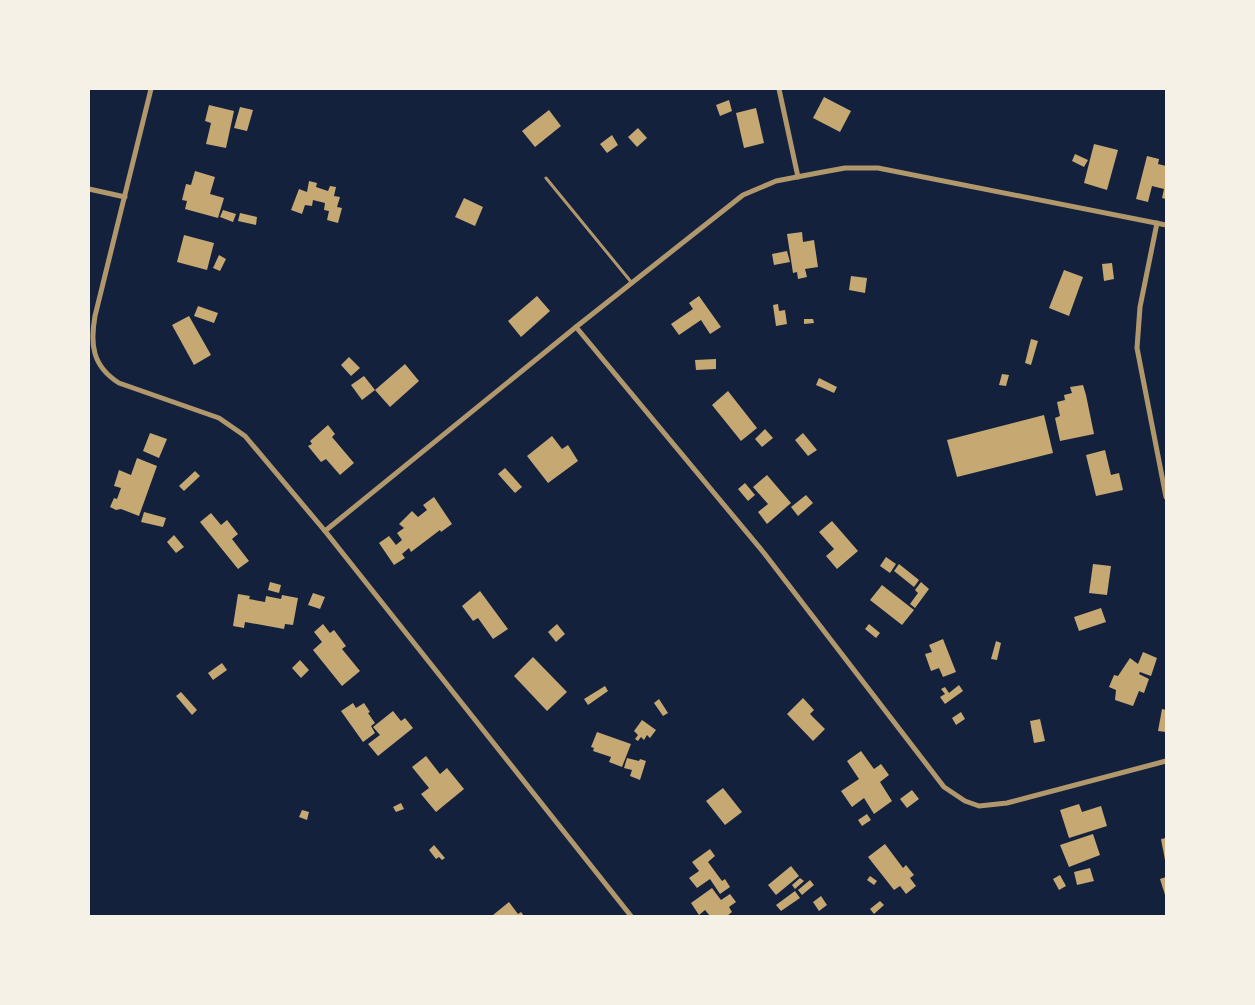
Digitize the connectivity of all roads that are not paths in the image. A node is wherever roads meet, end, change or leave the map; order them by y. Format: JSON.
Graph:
{"nodes":[{"id":1,"x":151,"y":89,"type":"edge"},
{"id":2,"x":779,"y":89,"type":"edge"},
{"id":3,"x":798,"y":177,"type":"junction"},
{"id":4,"x":546,"y":178,"type":"dead end"},
{"id":5,"x":89,"y":189,"type":"edge"},
{"id":6,"x":125,"y":197,"type":"junction"},
{"id":7,"x":1157,"y":223,"type":"junction"},
{"id":8,"x":1166,"y":225,"type":"edge"},
{"id":9,"x":632,"y":283,"type":"junction"},
{"id":10,"x":576,"y":327,"type":"junction"},
{"id":11,"x":1166,"y":497,"type":"edge"},
{"id":12,"x":325,"y":531,"type":"junction"},
{"id":13,"x":1166,"y":761,"type":"edge"},
{"id":14,"x":631,"y":916,"type":"edge"}],
"edges":[{"from":1,"to":6,"type":"street"},
{"from":2,"to":3,"type":"street"},
{"from":3,"to":7,"type":"street"},
{"from":3,"to":9,"type":"street"},
{"from":4,"to":9,"type":"lane"},
{"from":5,"to":6,"type":"street"},
{"from":6,"to":12,"type":"street"},
{"from":7,"to":8,"type":"street"},
{"from":7,"to":11,"type":"street"},
{"from":9,"to":10,"type":"street"},
{"from":10,"to":12,"type":"street"},
{"from":10,"to":13,"type":"street"},
{"from":12,"to":14,"type":"street"}]}
